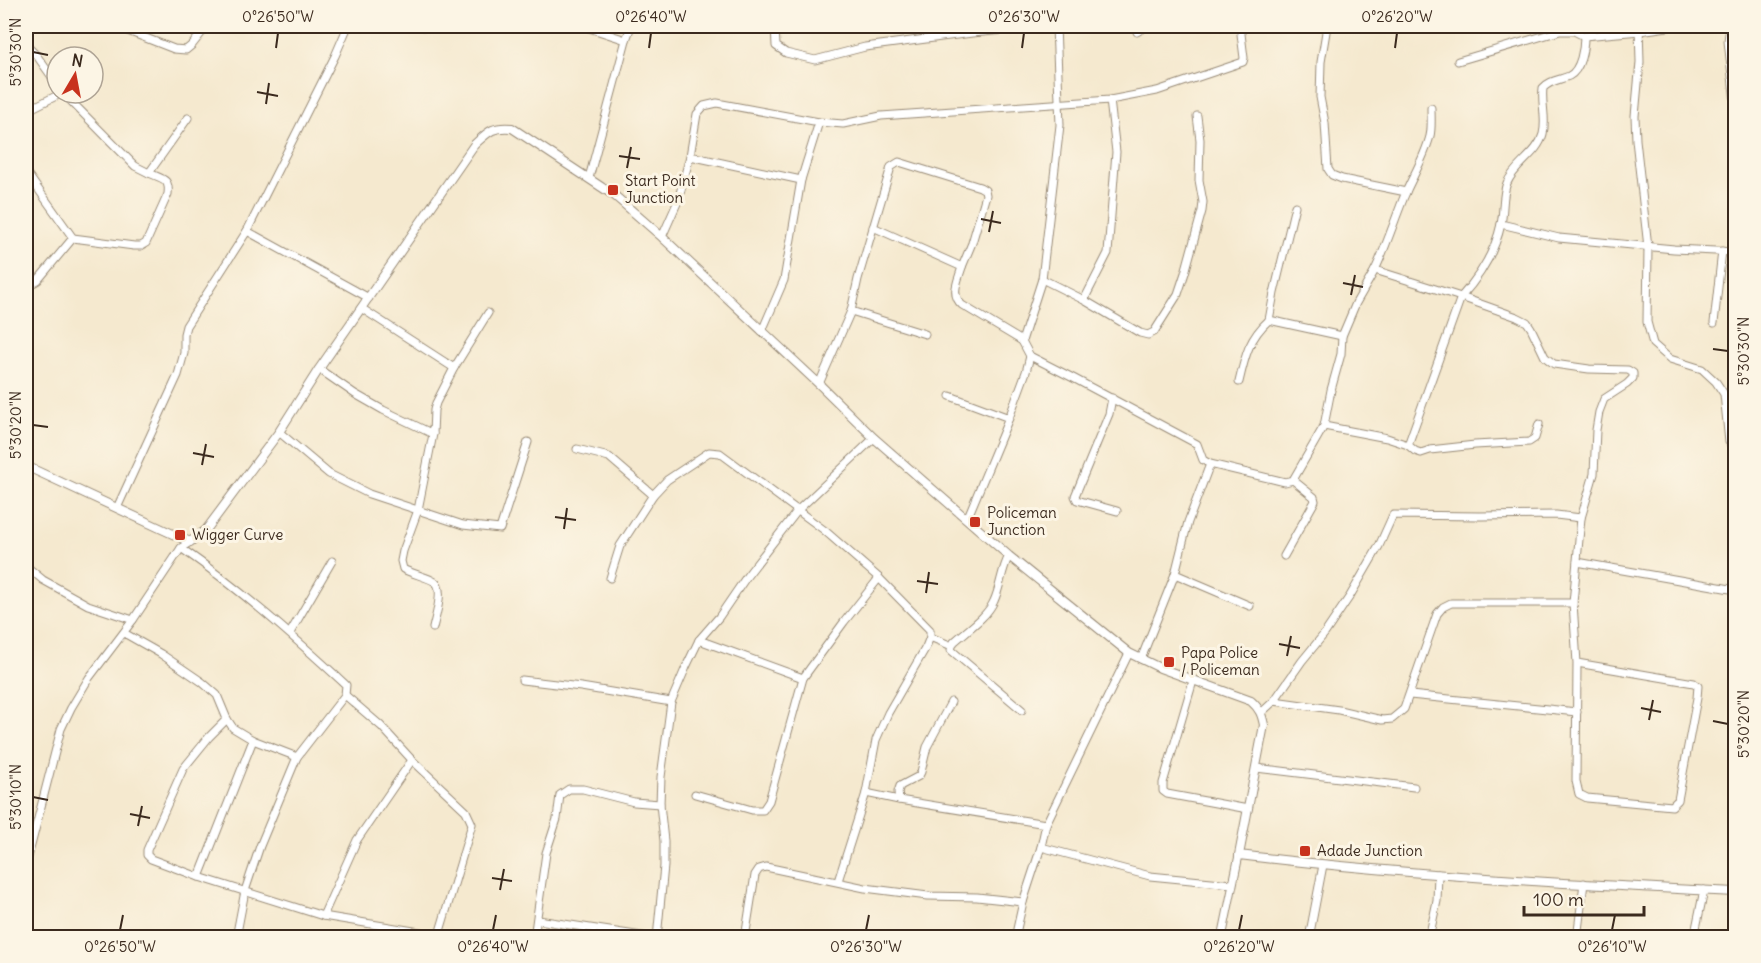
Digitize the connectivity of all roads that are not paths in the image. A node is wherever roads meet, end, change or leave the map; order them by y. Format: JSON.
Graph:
{"nodes":[{"id":1,"x":115,"y":26,"type":"edge"},
{"id":2,"x":207,"y":26,"type":"edge"},
{"id":3,"x":348,"y":26,"type":"edge"},
{"id":4,"x":416,"y":26,"type":"edge"},
{"id":5,"x":470,"y":26,"type":"edge"},
{"id":6,"x":583,"y":26,"type":"edge"},
{"id":7,"x":631,"y":26,"type":"edge"},
{"id":8,"x":775,"y":26,"type":"edge"},
{"id":9,"x":1051,"y":26,"type":"edge"},
{"id":10,"x":1056,"y":26,"type":"edge"},
{"id":11,"x":1147,"y":26,"type":"edge"},
{"id":12,"x":1240,"y":26,"type":"edge"},
{"id":13,"x":1327,"y":26,"type":"edge"},
{"id":14,"x":1674,"y":26,"type":"edge"},
{"id":15,"x":1730,"y":26,"type":"edge"},
{"id":16,"x":1639,"y":28,"type":"edge"},
{"id":17,"x":1137,"y":32,"type":"dead end"},
{"id":18,"x":1584,"y":36,"type":"junction"},
{"id":19,"x":626,"y":40,"type":"junction"},
{"id":20,"x":26,"y":45,"type":"edge"},
{"id":21,"x":1458,"y":61,"type":"dead end"},
{"id":22,"x":45,"y":67,"type":"edge"},
{"id":23,"x":1110,"y":100,"type":"junction"},
{"id":24,"x":45,"y":102,"type":"edge"},
{"id":25,"x":1059,"y":104,"type":"junction"},
{"id":26,"x":75,"y":105,"type":"edge"},
{"id":27,"x":1431,"y":108,"type":"dead end"},
{"id":28,"x":26,"y":111,"type":"edge"},
{"id":29,"x":1736,"y":111,"type":"edge"},
{"id":30,"x":1197,"y":117,"type":"dead end"},
{"id":31,"x":188,"y":118,"type":"dead end"},
{"id":32,"x":819,"y":122,"type":"junction"},
{"id":33,"x":690,"y":156,"type":"junction"},
{"id":34,"x":26,"y":172,"type":"edge"},
{"id":35,"x":148,"y":173,"type":"junction"},
{"id":36,"x":589,"y":178,"type":"junction"},
{"id":37,"x":801,"y":180,"type":"junction"},
{"id":38,"x":1406,"y":192,"type":"junction"},
{"id":39,"x":1294,"y":206,"type":"dead end"},
{"id":40,"x":1501,"y":225,"type":"junction"},
{"id":41,"x":873,"y":226,"type":"junction"},
{"id":42,"x":247,"y":231,"type":"junction"},
{"id":43,"x":662,"y":237,"type":"junction"},
{"id":44,"x":73,"y":238,"type":"junction"},
{"id":45,"x":1648,"y":247,"type":"junction"},
{"id":46,"x":1722,"y":251,"type":"junction"},
{"id":47,"x":1736,"y":252,"type":"edge"},
{"id":48,"x":962,"y":267,"type":"junction"},
{"id":49,"x":1375,"y":270,"type":"junction"},
{"id":50,"x":1042,"y":279,"type":"junction"},
{"id":51,"x":26,"y":287,"type":"edge"},
{"id":52,"x":1461,"y":297,"type":"junction"},
{"id":53,"x":369,"y":298,"type":"junction"},
{"id":54,"x":1084,"y":300,"type":"junction"},
{"id":55,"x":361,"y":308,"type":"junction"},
{"id":56,"x":851,"y":311,"type":"junction"},
{"id":57,"x":488,"y":313,"type":"dead end"},
{"id":58,"x":1269,"y":320,"type":"junction"},
{"id":59,"x":1714,"y":323,"type":"dead end"},
{"id":60,"x":762,"y":331,"type":"junction"},
{"id":61,"x":925,"y":334,"type":"dead end"},
{"id":62,"x":1342,"y":336,"type":"junction"},
{"id":63,"x":1022,"y":341,"type":"junction"},
{"id":64,"x":1030,"y":356,"type":"junction"},
{"id":65,"x":454,"y":368,"type":"junction"},
{"id":66,"x":319,"y":369,"type":"junction"},
{"id":67,"x":1239,"y":382,"type":"dead end"},
{"id":68,"x":819,"y":384,"type":"junction"},
{"id":69,"x":950,"y":396,"type":"dead end"},
{"id":70,"x":1112,"y":398,"type":"junction"},
{"id":71,"x":1009,"y":418,"type":"junction"},
{"id":72,"x":1539,"y":424,"type":"dead end"},
{"id":73,"x":1324,"y":426,"type":"junction"},
{"id":74,"x":279,"y":432,"type":"junction"},
{"id":75,"x":433,"y":434,"type":"junction"},
{"id":76,"x":874,"y":438,"type":"junction"},
{"id":77,"x":528,"y":442,"type":"dead end"},
{"id":78,"x":1408,"y":445,"type":"junction"},
{"id":79,"x":577,"y":449,"type":"dead end"},
{"id":80,"x":1736,"y":451,"type":"edge"},
{"id":81,"x":1210,"y":464,"type":"junction"},
{"id":82,"x":26,"y":466,"type":"edge"},
{"id":83,"x":1293,"y":480,"type":"junction"},
{"id":84,"x":653,"y":495,"type":"junction"},
{"id":85,"x":117,"y":508,"type":"junction"},
{"id":86,"x":418,"y":510,"type":"junction"},
{"id":87,"x":798,"y":510,"type":"junction"},
{"id":88,"x":1117,"y":511,"type":"dead end"},
{"id":89,"x":1581,"y":518,"type":"junction"},
{"id":90,"x":967,"y":519,"type":"junction"},
{"id":91,"x":190,"y":542,"type":"junction"},
{"id":92,"x":181,"y":548,"type":"junction"},
{"id":93,"x":1009,"y":556,"type":"junction"},
{"id":94,"x":1284,"y":556,"type":"dead end"},
{"id":95,"x":332,"y":561,"type":"dead end"},
{"id":96,"x":1577,"y":562,"type":"junction"},
{"id":97,"x":26,"y":566,"type":"edge"},
{"id":98,"x":1175,"y":574,"type":"junction"},
{"id":99,"x":610,"y":578,"type":"dead end"},
{"id":100,"x":879,"y":578,"type":"junction"},
{"id":101,"x":1736,"y":590,"type":"edge"},
{"id":102,"x":1573,"y":603,"type":"junction"},
{"id":103,"x":1250,"y":606,"type":"dead end"},
{"id":104,"x":133,"y":620,"type":"junction"},
{"id":105,"x":433,"y":628,"type":"dead end"},
{"id":106,"x":124,"y":633,"type":"junction"},
{"id":107,"x":290,"y":633,"type":"junction"},
{"id":108,"x":930,"y":637,"type":"junction"},
{"id":109,"x":699,"y":640,"type":"junction"},
{"id":110,"x":952,"y":646,"type":"junction"},
{"id":111,"x":1129,"y":653,"type":"junction"},
{"id":112,"x":1141,"y":659,"type":"junction"},
{"id":113,"x":1577,"y":663,"type":"junction"},
{"id":114,"x":803,"y":678,"type":"junction"},
{"id":115,"x":522,"y":680,"type":"dead end"},
{"id":116,"x":1192,"y":681,"type":"junction"},
{"id":117,"x":345,"y":695,"type":"junction"},
{"id":118,"x":1410,"y":695,"type":"junction"},
{"id":119,"x":671,"y":702,"type":"junction"},
{"id":120,"x":951,"y":702,"type":"dead end"},
{"id":121,"x":1274,"y":702,"type":"junction"},
{"id":122,"x":1022,"y":710,"type":"dead end"},
{"id":123,"x":1577,"y":712,"type":"junction"},
{"id":124,"x":1261,"y":713,"type":"junction"},
{"id":125,"x":227,"y":719,"type":"junction"},
{"id":126,"x":253,"y":740,"type":"junction"},
{"id":127,"x":297,"y":757,"type":"junction"},
{"id":128,"x":412,"y":760,"type":"junction"},
{"id":129,"x":1256,"y":768,"type":"junction"},
{"id":130,"x":1414,"y":787,"type":"dead end"},
{"id":131,"x":866,"y":793,"type":"junction"},
{"id":132,"x":695,"y":794,"type":"dead end"},
{"id":133,"x":898,"y":800,"type":"junction"},
{"id":134,"x":660,"y":804,"type":"junction"},
{"id":135,"x":1248,"y":809,"type":"junction"},
{"id":136,"x":1046,"y":824,"type":"junction"},
{"id":137,"x":1041,"y":847,"type":"junction"},
{"id":138,"x":27,"y":849,"type":"edge"},
{"id":139,"x":1239,"y":855,"type":"junction"},
{"id":140,"x":26,"y":865,"type":"edge"},
{"id":141,"x":1323,"y":865,"type":"junction"},
{"id":142,"x":1438,"y":874,"type":"junction"},
{"id":143,"x":199,"y":878,"type":"junction"},
{"id":144,"x":838,"y":881,"type":"junction"},
{"id":145,"x":1584,"y":883,"type":"junction"},
{"id":146,"x":1232,"y":885,"type":"junction"},
{"id":147,"x":1704,"y":890,"type":"junction"},
{"id":148,"x":245,"y":891,"type":"junction"},
{"id":149,"x":1736,"y":892,"type":"edge"},
{"id":150,"x":1023,"y":902,"type":"junction"},
{"id":151,"x":323,"y":916,"type":"junction"},
{"id":152,"x":538,"y":920,"type":"junction"},
{"id":153,"x":438,"y":936,"type":"edge"},
{"id":154,"x":236,"y":938,"type":"edge"},
{"id":155,"x":534,"y":938,"type":"edge"},
{"id":156,"x":656,"y":938,"type":"edge"},
{"id":157,"x":745,"y":938,"type":"edge"},
{"id":158,"x":1015,"y":938,"type":"edge"},
{"id":159,"x":1222,"y":938,"type":"edge"},
{"id":160,"x":1309,"y":938,"type":"edge"},
{"id":161,"x":1429,"y":938,"type":"edge"},
{"id":162,"x":1577,"y":938,"type":"edge"},
{"id":163,"x":1694,"y":938,"type":"edge"}],
"edges":[{"from":1,"to":2,"type":"street"},
{"from":3,"to":42,"type":"street"},
{"from":4,"to":5,"type":"street"},
{"from":6,"to":19,"type":"street"},
{"from":7,"to":19,"type":"street"},
{"from":8,"to":9,"type":"street"},
{"from":10,"to":25,"type":"street"},
{"from":11,"to":17,"type":"street"},
{"from":12,"to":23,"type":"street"},
{"from":13,"to":38,"type":"street"},
{"from":14,"to":16,"type":"street"},
{"from":15,"to":29,"type":"street"},
{"from":16,"to":18,"type":"street"},
{"from":16,"to":45,"type":"street"},
{"from":18,"to":21,"type":"street"},
{"from":18,"to":40,"type":"street"},
{"from":19,"to":36,"type":"street"},
{"from":20,"to":22,"type":"street"},
{"from":23,"to":25,"type":"street"},
{"from":23,"to":54,"type":"street"},
{"from":24,"to":28,"type":"street"},
{"from":25,"to":32,"type":"street"},
{"from":25,"to":50,"type":"street"},
{"from":26,"to":35,"type":"street"},
{"from":27,"to":38,"type":"street"},
{"from":30,"to":54,"type":"street"},
{"from":31,"to":35,"type":"street"},
{"from":32,"to":33,"type":"street"},
{"from":32,"to":37,"type":"street"},
{"from":33,"to":37,"type":"street"},
{"from":33,"to":43,"type":"street"},
{"from":34,"to":44,"type":"street"},
{"from":35,"to":44,"type":"street"},
{"from":36,"to":43,"type":"street"},
{"from":36,"to":53,"type":"street"},
{"from":37,"to":60,"type":"street"},
{"from":38,"to":49,"type":"street"},
{"from":39,"to":58,"type":"street"},
{"from":40,"to":45,"type":"street"},
{"from":40,"to":52,"type":"street"},
{"from":41,"to":48,"type":"street"},
{"from":41,"to":48,"type":"street"},
{"from":41,"to":56,"type":"street"},
{"from":42,"to":53,"type":"street"},
{"from":42,"to":85,"type":"street"},
{"from":43,"to":60,"type":"street"},
{"from":44,"to":51,"type":"street"},
{"from":45,"to":46,"type":"street"},
{"from":45,"to":80,"type":"street"},
{"from":46,"to":47,"type":"street"},
{"from":46,"to":59,"type":"street"},
{"from":48,"to":63,"type":"street"},
{"from":49,"to":52,"type":"street"},
{"from":49,"to":62,"type":"street"},
{"from":50,"to":54,"type":"street"},
{"from":50,"to":63,"type":"street"},
{"from":52,"to":78,"type":"street"},
{"from":52,"to":89,"type":"street"},
{"from":53,"to":55,"type":"street"},
{"from":55,"to":65,"type":"street"},
{"from":55,"to":66,"type":"street"},
{"from":56,"to":61,"type":"street"},
{"from":56,"to":68,"type":"street"},
{"from":57,"to":65,"type":"street"},
{"from":58,"to":62,"type":"street"},
{"from":58,"to":67,"type":"street"},
{"from":60,"to":68,"type":"street"},
{"from":62,"to":73,"type":"street"},
{"from":63,"to":64,"type":"street"},
{"from":64,"to":70,"type":"street"},
{"from":64,"to":71,"type":"street"},
{"from":65,"to":75,"type":"street"},
{"from":66,"to":74,"type":"street"},
{"from":66,"to":75,"type":"street"},
{"from":68,"to":76,"type":"street"},
{"from":69,"to":71,"type":"street"},
{"from":70,"to":81,"type":"street"},
{"from":70,"to":88,"type":"street"},
{"from":71,"to":90,"type":"street"},
{"from":72,"to":78,"type":"street"},
{"from":73,"to":78,"type":"street"},
{"from":73,"to":83,"type":"street"},
{"from":74,"to":86,"type":"street"},
{"from":74,"to":91,"type":"street"},
{"from":75,"to":86,"type":"street"},
{"from":76,"to":87,"type":"street"},
{"from":76,"to":90,"type":"street"},
{"from":77,"to":86,"type":"street"},
{"from":79,"to":84,"type":"street"},
{"from":81,"to":83,"type":"street"},
{"from":81,"to":98,"type":"street"},
{"from":82,"to":85,"type":"street"},
{"from":83,"to":94,"type":"street"},
{"from":84,"to":87,"type":"street"},
{"from":84,"to":99,"type":"street"},
{"from":85,"to":91,"type":"street"},
{"from":86,"to":105,"type":"street"},
{"from":87,"to":100,"type":"street"},
{"from":87,"to":109,"type":"street"},
{"from":89,"to":96,"type":"street"},
{"from":89,"to":121,"type":"street"},
{"from":90,"to":93,"type":"street"},
{"from":91,"to":92,"type":"street"},
{"from":92,"to":104,"type":"street"},
{"from":92,"to":107,"type":"street"},
{"from":93,"to":110,"type":"street"},
{"from":93,"to":111,"type":"street"},
{"from":95,"to":107,"type":"street"},
{"from":96,"to":101,"type":"street"},
{"from":96,"to":102,"type":"street"},
{"from":97,"to":104,"type":"street"},
{"from":98,"to":103,"type":"street"},
{"from":98,"to":112,"type":"street"},
{"from":100,"to":108,"type":"street"},
{"from":100,"to":114,"type":"street"},
{"from":102,"to":113,"type":"street"},
{"from":102,"to":118,"type":"street"},
{"from":104,"to":106,"type":"street"},
{"from":106,"to":125,"type":"street"},
{"from":106,"to":138,"type":"street"},
{"from":107,"to":117,"type":"street"},
{"from":108,"to":110,"type":"street"},
{"from":108,"to":131,"type":"street"},
{"from":109,"to":114,"type":"street"},
{"from":109,"to":119,"type":"street"},
{"from":110,"to":122,"type":"street"},
{"from":111,"to":112,"type":"street"},
{"from":111,"to":136,"type":"street"},
{"from":112,"to":116,"type":"street"},
{"from":113,"to":123,"type":"street"},
{"from":113,"to":123,"type":"street"},
{"from":114,"to":132,"type":"street"},
{"from":115,"to":119,"type":"street"},
{"from":116,"to":124,"type":"street"},
{"from":116,"to":135,"type":"street"},
{"from":117,"to":127,"type":"street"},
{"from":117,"to":128,"type":"street"},
{"from":118,"to":121,"type":"street"},
{"from":118,"to":123,"type":"street"},
{"from":119,"to":134,"type":"street"},
{"from":120,"to":133,"type":"street"},
{"from":121,"to":124,"type":"street"},
{"from":124,"to":129,"type":"street"},
{"from":125,"to":126,"type":"street"},
{"from":125,"to":143,"type":"street"},
{"from":126,"to":127,"type":"street"},
{"from":126,"to":143,"type":"street"},
{"from":127,"to":148,"type":"street"},
{"from":128,"to":151,"type":"street"},
{"from":128,"to":153,"type":"street"},
{"from":129,"to":130,"type":"street"},
{"from":129,"to":135,"type":"street"},
{"from":131,"to":133,"type":"street"},
{"from":131,"to":144,"type":"street"},
{"from":133,"to":136,"type":"street"},
{"from":134,"to":152,"type":"street"},
{"from":134,"to":156,"type":"street"},
{"from":135,"to":139,"type":"street"},
{"from":136,"to":137,"type":"street"},
{"from":137,"to":146,"type":"street"},
{"from":137,"to":150,"type":"street"},
{"from":138,"to":140,"type":"street"},
{"from":139,"to":141,"type":"street"},
{"from":139,"to":146,"type":"street"},
{"from":141,"to":142,"type":"street"},
{"from":141,"to":160,"type":"street"},
{"from":142,"to":145,"type":"street"},
{"from":142,"to":161,"type":"street"},
{"from":143,"to":148,"type":"street"},
{"from":144,"to":150,"type":"street"},
{"from":144,"to":157,"type":"street"},
{"from":145,"to":147,"type":"street"},
{"from":145,"to":162,"type":"street"},
{"from":146,"to":159,"type":"street"},
{"from":147,"to":149,"type":"street"},
{"from":147,"to":163,"type":"street"},
{"from":148,"to":151,"type":"street"},
{"from":148,"to":154,"type":"street"},
{"from":150,"to":158,"type":"street"},
{"from":151,"to":153,"type":"street"},
{"from":152,"to":155,"type":"street"},
{"from":152,"to":156,"type":"street"}]}
